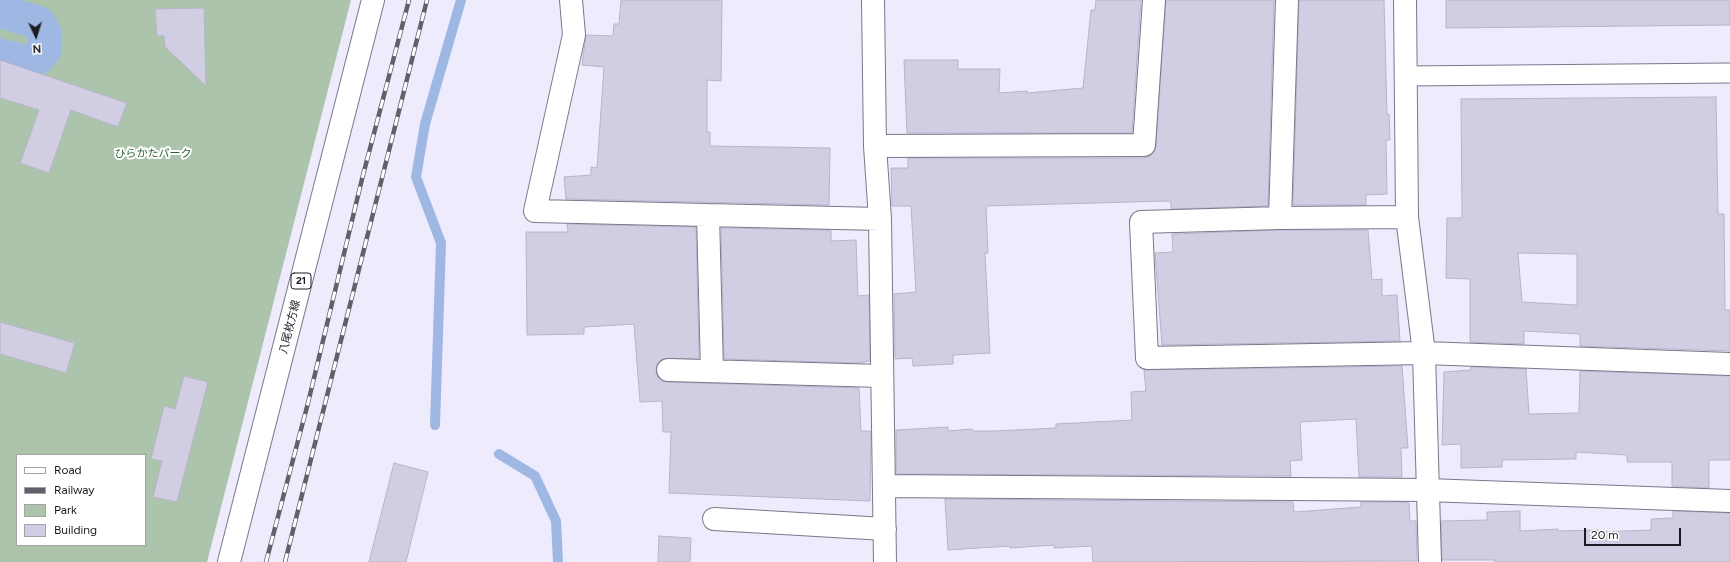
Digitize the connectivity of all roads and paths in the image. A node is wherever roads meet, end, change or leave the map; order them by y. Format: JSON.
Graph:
{"nodes":[{"id":1,"x":374,"y":0,"type":"edge"},
{"id":2,"x":571,"y":0,"type":"edge"},
{"id":3,"x":873,"y":0,"type":"edge"},
{"id":4,"x":1154,"y":0,"type":"edge"},
{"id":5,"x":1287,"y":0,"type":"edge"},
{"id":6,"x":1405,"y":0,"type":"edge"},
{"id":7,"x":1730,"y":73,"type":"edge"},
{"id":8,"x":1406,"y":76,"type":"junction"},
{"id":9,"x":875,"y":146,"type":"junction"},
{"id":10,"x":708,"y":215,"type":"junction"},
{"id":11,"x":1407,"y":217,"type":"junction"},
{"id":12,"x":1280,"y":218,"type":"junction"},
{"id":13,"x":880,"y":219,"type":"junction"},
{"id":14,"x":1424,"y":353,"type":"junction"},
{"id":15,"x":1730,"y":364,"type":"edge"},
{"id":16,"x":668,"y":370,"type":"dead end"},
{"id":17,"x":712,"y":371,"type":"junction"},
{"id":18,"x":882,"y":376,"type":"junction"},
{"id":19,"x":884,"y":486,"type":"junction"},
{"id":20,"x":1427,"y":490,"type":"junction"},
{"id":21,"x":1730,"y":502,"type":"edge"},
{"id":22,"x":714,"y":519,"type":"dead end"},
{"id":23,"x":885,"y":529,"type":"junction"},
{"id":24,"x":230,"y":562,"type":"edge"},
{"id":25,"x":885,"y":562,"type":"edge"},
{"id":26,"x":1430,"y":562,"type":"edge"}],
"edges":[{"from":1,"to":24,"type":"street","name":"八尾枚方線","number":"21"},
{"from":2,"to":10,"type":"street"},
{"from":3,"to":9,"type":"street"},
{"from":4,"to":9,"type":"street"},
{"from":5,"to":12,"type":"street"},
{"from":6,"to":8,"type":"street"},
{"from":7,"to":8,"type":"lane"},
{"from":8,"to":11,"type":"street"},
{"from":9,"to":13,"type":"street"},
{"from":10,"to":13,"type":"street"},
{"from":10,"to":17,"type":"street"},
{"from":11,"to":12,"type":"street"},
{"from":11,"to":14,"type":"street"},
{"from":12,"to":14,"type":"street"},
{"from":13,"to":18,"type":"street"},
{"from":14,"to":15,"type":"street"},
{"from":14,"to":20,"type":"street"},
{"from":16,"to":17,"type":"street"},
{"from":17,"to":18,"type":"street"},
{"from":18,"to":19,"type":"street"},
{"from":19,"to":20,"type":"street"},
{"from":19,"to":23,"type":"street"},
{"from":20,"to":21,"type":"street"},
{"from":20,"to":26,"type":"street"},
{"from":22,"to":23,"type":"street"},
{"from":23,"to":25,"type":"street"}]}
